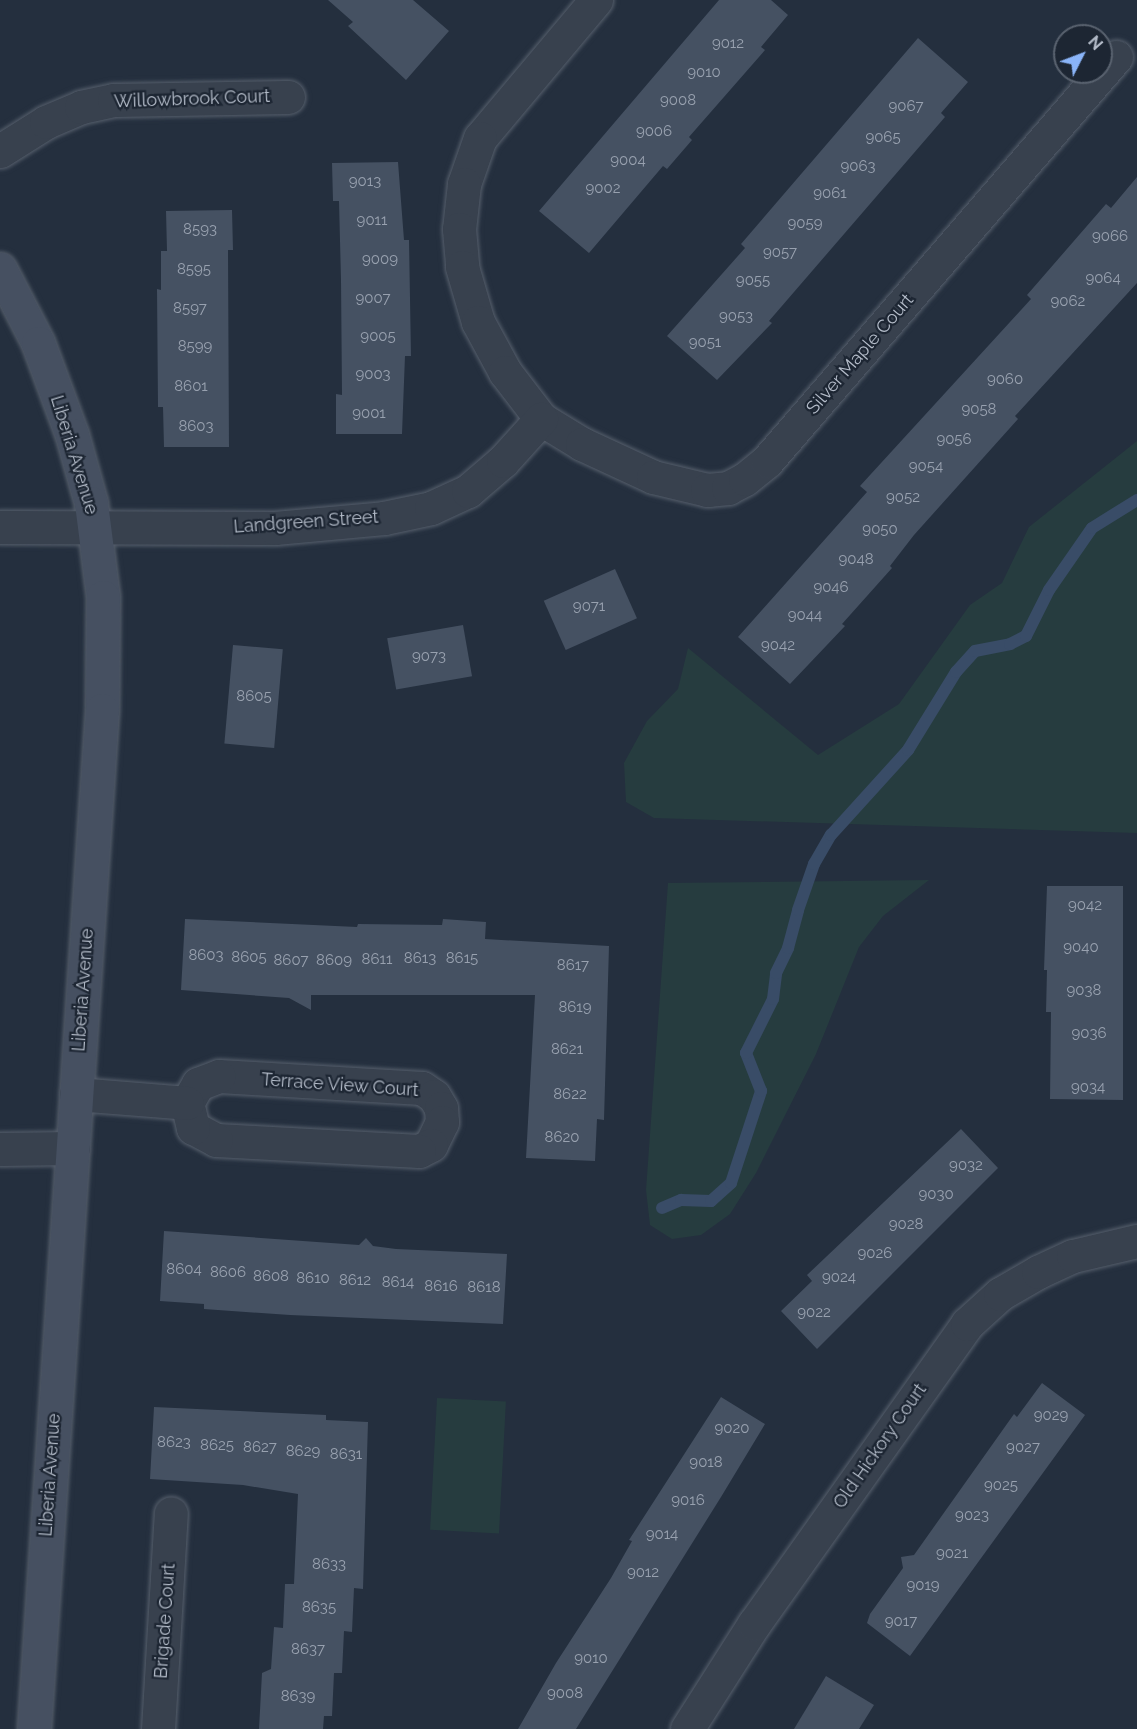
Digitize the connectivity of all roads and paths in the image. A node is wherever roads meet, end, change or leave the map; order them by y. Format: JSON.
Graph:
{"nodes":[{"id":1,"x":596,"y":0,"type":"edge"},
{"id":2,"x":1116,"y":57,"type":"dead end"},
{"id":3,"x":288,"y":97,"type":"dead end"},
{"id":4,"x":0,"y":151,"type":"edge"},
{"id":5,"x":0,"y":269,"type":"edge"},
{"id":6,"x":541,"y":418,"type":"junction"},
{"id":7,"x":95,"y":526,"type":"junction"},
{"id":8,"x":0,"y":527,"type":"edge"},
{"id":9,"x":76,"y":1095,"type":"junction"},
{"id":10,"x":187,"y":1103,"type":"junction"},
{"id":11,"x":73,"y":1148,"type":"junction"},
{"id":12,"x":0,"y":1149,"type":"edge"},
{"id":13,"x":1137,"y":1241,"type":"edge"},
{"id":14,"x":171,"y":1513,"type":"dead end"},
{"id":15,"x":34,"y":1729,"type":"edge"},
{"id":16,"x":158,"y":1729,"type":"edge"},
{"id":17,"x":687,"y":1729,"type":"edge"}],
"edges":[{"from":1,"to":6,"type":"street","name":"Silver Maple Court"},
{"from":2,"to":6,"type":"street","name":"Silver Maple Court"},
{"from":3,"to":4,"type":"street","name":"Willowbrook Court"},
{"from":5,"to":7,"type":"main road","name":"Liberia Avenue"},
{"from":6,"to":7,"type":"street","name":"Landgreen Street"},
{"from":7,"to":8,"type":"street","name":"Landgreen Street"},
{"from":7,"to":9,"type":"main road","name":"Liberia Avenue"},
{"from":9,"to":10,"type":"street"},
{"from":9,"to":11,"type":"main road","name":"Liberia Avenue"},
{"from":10,"to":10,"type":"street","name":"Terrace View Court"},
{"from":11,"to":12,"type":"street"},
{"from":11,"to":15,"type":"main road","name":"Liberia Avenue"},
{"from":13,"to":17,"type":"street","name":"Old Hickory Court"},
{"from":14,"to":16,"type":"street","name":"Brigade Court"}]}
